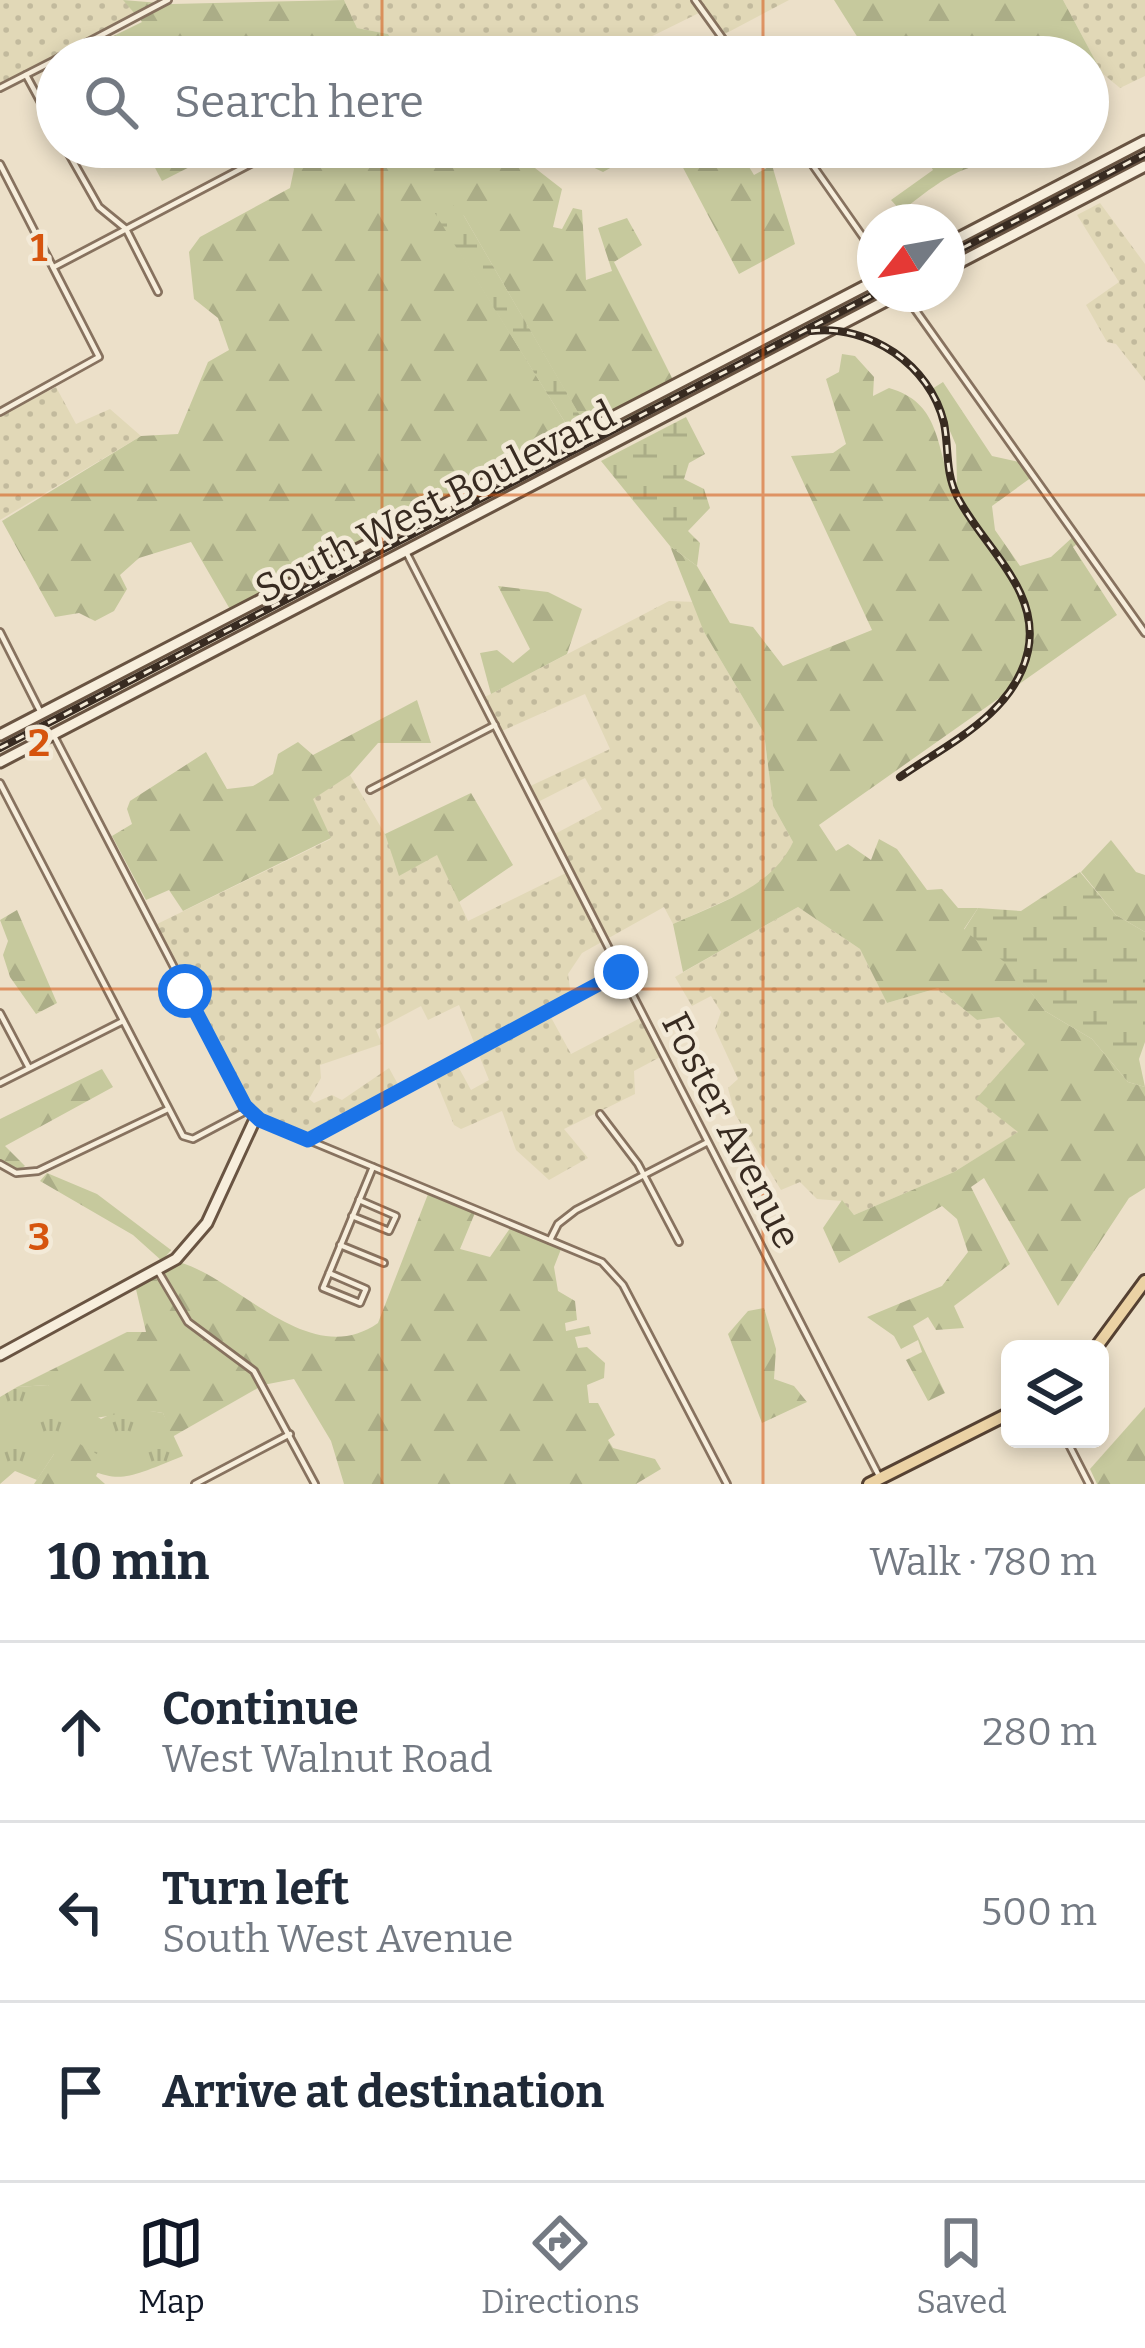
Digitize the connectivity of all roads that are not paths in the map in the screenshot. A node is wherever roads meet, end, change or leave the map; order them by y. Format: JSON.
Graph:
{"nodes":[{"id":1,"x":168,"y":0,"type":"edge"},
{"id":2,"x":695,"y":0,"type":"edge"},
{"id":3,"x":100,"y":36,"type":"edge"},
{"id":4,"x":721,"y":36,"type":"edge"},
{"id":5,"x":36,"y":70,"type":"edge"},
{"id":6,"x":26,"y":75,"type":"junction"},
{"id":7,"x":0,"y":88,"type":"edge"},
{"id":8,"x":36,"y":93,"type":"edge"},
{"id":9,"x":1145,"y":141,"type":"edge"},
{"id":10,"x":1109,"y":160,"type":"edge"},
{"id":11,"x":0,"y":164,"type":"edge"},
{"id":12,"x":1145,"y":166,"type":"edge"},
{"id":13,"x":77,"y":168,"type":"edge"},
{"id":14,"x":243,"y":168,"type":"edge"},
{"id":15,"x":815,"y":168,"type":"edge"},
{"id":16,"x":1093,"y":168,"type":"edge"},
{"id":17,"x":857,"y":228,"type":"edge"},
{"id":18,"x":126,"y":229,"type":"junction"},
{"id":19,"x":965,"y":235,"type":"edge"},
{"id":20,"x":965,"y":260,"type":"edge"},
{"id":21,"x":54,"y":267,"type":"junction"},
{"id":22,"x":857,"y":290,"type":"edge"},
{"id":23,"x":158,"y":292,"type":"dead end"},
{"id":24,"x":867,"y":312,"type":"edge"},
{"id":25,"x":915,"y":312,"type":"edge"},
{"id":26,"x":0,"y":412,"type":"edge"},
{"id":27,"x":405,"y":550,"type":"junction"},
{"id":28,"x":0,"y":632,"type":"edge"},
{"id":29,"x":1145,"y":633,"type":"edge"},
{"id":30,"x":4,"y":649,"type":"edge"},
{"id":31,"x":100,"y":683,"type":"junction"},
{"id":32,"x":112,"y":703,"type":"junction"},
{"id":33,"x":41,"y":713,"type":"junction"},
{"id":34,"x":494,"y":725,"type":"junction"},
{"id":35,"x":52,"y":734,"type":"junction"},
{"id":36,"x":0,"y":735,"type":"edge"},
{"id":37,"x":0,"y":762,"type":"edge"},
{"id":38,"x":0,"y":783,"type":"edge"},
{"id":39,"x":370,"y":790,"type":"dead end"},
{"id":40,"x":621,"y":972,"type":"junction"},
{"id":41,"x":0,"y":1013,"type":"edge"},
{"id":42,"x":124,"y":1021,"type":"junction"},
{"id":43,"x":29,"y":1069,"type":"junction"},
{"id":44,"x":0,"y":1084,"type":"edge"},
{"id":45,"x":169,"y":1109,"type":"junction"},
{"id":46,"x":252,"y":1114,"type":"junction"},
{"id":47,"x":600,"y":1114,"type":"dead end"},
{"id":48,"x":308,"y":1140,"type":"junction"},
{"id":49,"x":708,"y":1142,"type":"junction"},
{"id":50,"x":0,"y":1164,"type":"edge"},
{"id":51,"x":373,"y":1166,"type":"junction"},
{"id":52,"x":645,"y":1175,"type":"junction"},
{"id":53,"x":359,"y":1199,"type":"junction"},
{"id":54,"x":352,"y":1216,"type":"junction"},
{"id":55,"x":550,"y":1240,"type":"junction"},
{"id":56,"x":679,"y":1242,"type":"dead end"},
{"id":57,"x":340,"y":1245,"type":"junction"},
{"id":58,"x":384,"y":1263,"type":"dead end"},
{"id":59,"x":159,"y":1273,"type":"junction"},
{"id":60,"x":329,"y":1274,"type":"junction"},
{"id":61,"x":1145,"y":1281,"type":"edge"},
{"id":62,"x":1102,"y":1340,"type":"edge"},
{"id":63,"x":0,"y":1355,"type":"edge"},
{"id":64,"x":1001,"y":1418,"type":"edge"},
{"id":65,"x":290,"y":1434,"type":"junction"},
{"id":66,"x":1071,"y":1448,"type":"edge"},
{"id":67,"x":874,"y":1481,"type":"edge"},
{"id":68,"x":195,"y":1484,"type":"edge"},
{"id":69,"x":315,"y":1484,"type":"edge"},
{"id":70,"x":727,"y":1484,"type":"edge"},
{"id":71,"x":1089,"y":1484,"type":"edge"}],
"edges":[{"from":1,"to":3,"type":"street"},
{"from":2,"to":4,"type":"street"},
{"from":5,"to":6,"type":"street"},
{"from":6,"to":7,"type":"street"},
{"from":6,"to":8,"type":"street"},
{"from":9,"to":10,"type":"main road"},
{"from":11,"to":21,"type":"street"},
{"from":12,"to":20,"type":"main road"},
{"from":13,"to":18,"type":"street"},
{"from":14,"to":18,"type":"street"},
{"from":15,"to":17,"type":"street"},
{"from":16,"to":19,"type":"main road"},
{"from":18,"to":21,"type":"street"},
{"from":18,"to":23,"type":"street"},
{"from":21,"to":26,"type":"street"},
{"from":22,"to":31,"type":"main road"},
{"from":24,"to":27,"type":"main road","name":"South West Boulevard"},
{"from":25,"to":29,"type":"street"},
{"from":27,"to":32,"type":"main road","name":"South West Boulevard"},
{"from":27,"to":34,"type":"street","name":"Foster Avenue"},
{"from":28,"to":30,"type":"street"},
{"from":30,"to":33,"type":"street"},
{"from":31,"to":32,"type":"main road"},
{"from":31,"to":33,"type":"main road"},
{"from":32,"to":35,"type":"main road","name":"South West Boulevard"},
{"from":33,"to":36,"type":"main road"},
{"from":34,"to":39,"type":"street"},
{"from":34,"to":40,"type":"street","name":"Foster Avenue"},
{"from":35,"to":37,"type":"main road","name":"South West Boulevard"},
{"from":35,"to":46,"type":"street"},
{"from":38,"to":42,"type":"street"},
{"from":40,"to":48,"type":"street"},
{"from":40,"to":49,"type":"street","name":"Foster Avenue"},
{"from":41,"to":43,"type":"street"},
{"from":42,"to":43,"type":"street"},
{"from":42,"to":45,"type":"street"},
{"from":43,"to":44,"type":"street"},
{"from":45,"to":46,"type":"street"},
{"from":45,"to":50,"type":"street"},
{"from":46,"to":48,"type":"street"},
{"from":46,"to":59,"type":"main road"},
{"from":47,"to":52,"type":"street"},
{"from":48,"to":51,"type":"street"},
{"from":49,"to":52,"type":"street"},
{"from":49,"to":67,"type":"street","name":"Foster Avenue"},
{"from":51,"to":53,"type":"street"},
{"from":51,"to":55,"type":"street"},
{"from":52,"to":55,"type":"street"},
{"from":52,"to":56,"type":"street"},
{"from":53,"to":54,"type":"street"},
{"from":53,"to":54,"type":"street"},
{"from":54,"to":57,"type":"street"},
{"from":55,"to":70,"type":"street"},
{"from":57,"to":58,"type":"street"},
{"from":57,"to":60,"type":"street"},
{"from":59,"to":63,"type":"main road"},
{"from":59,"to":65,"type":"street"},
{"from":60,"to":60,"type":"street"},
{"from":61,"to":62,"type":"main road"},
{"from":64,"to":67,"type":"main road"},
{"from":65,"to":68,"type":"street"},
{"from":65,"to":69,"type":"street"},
{"from":66,"to":71,"type":"street"}]}
